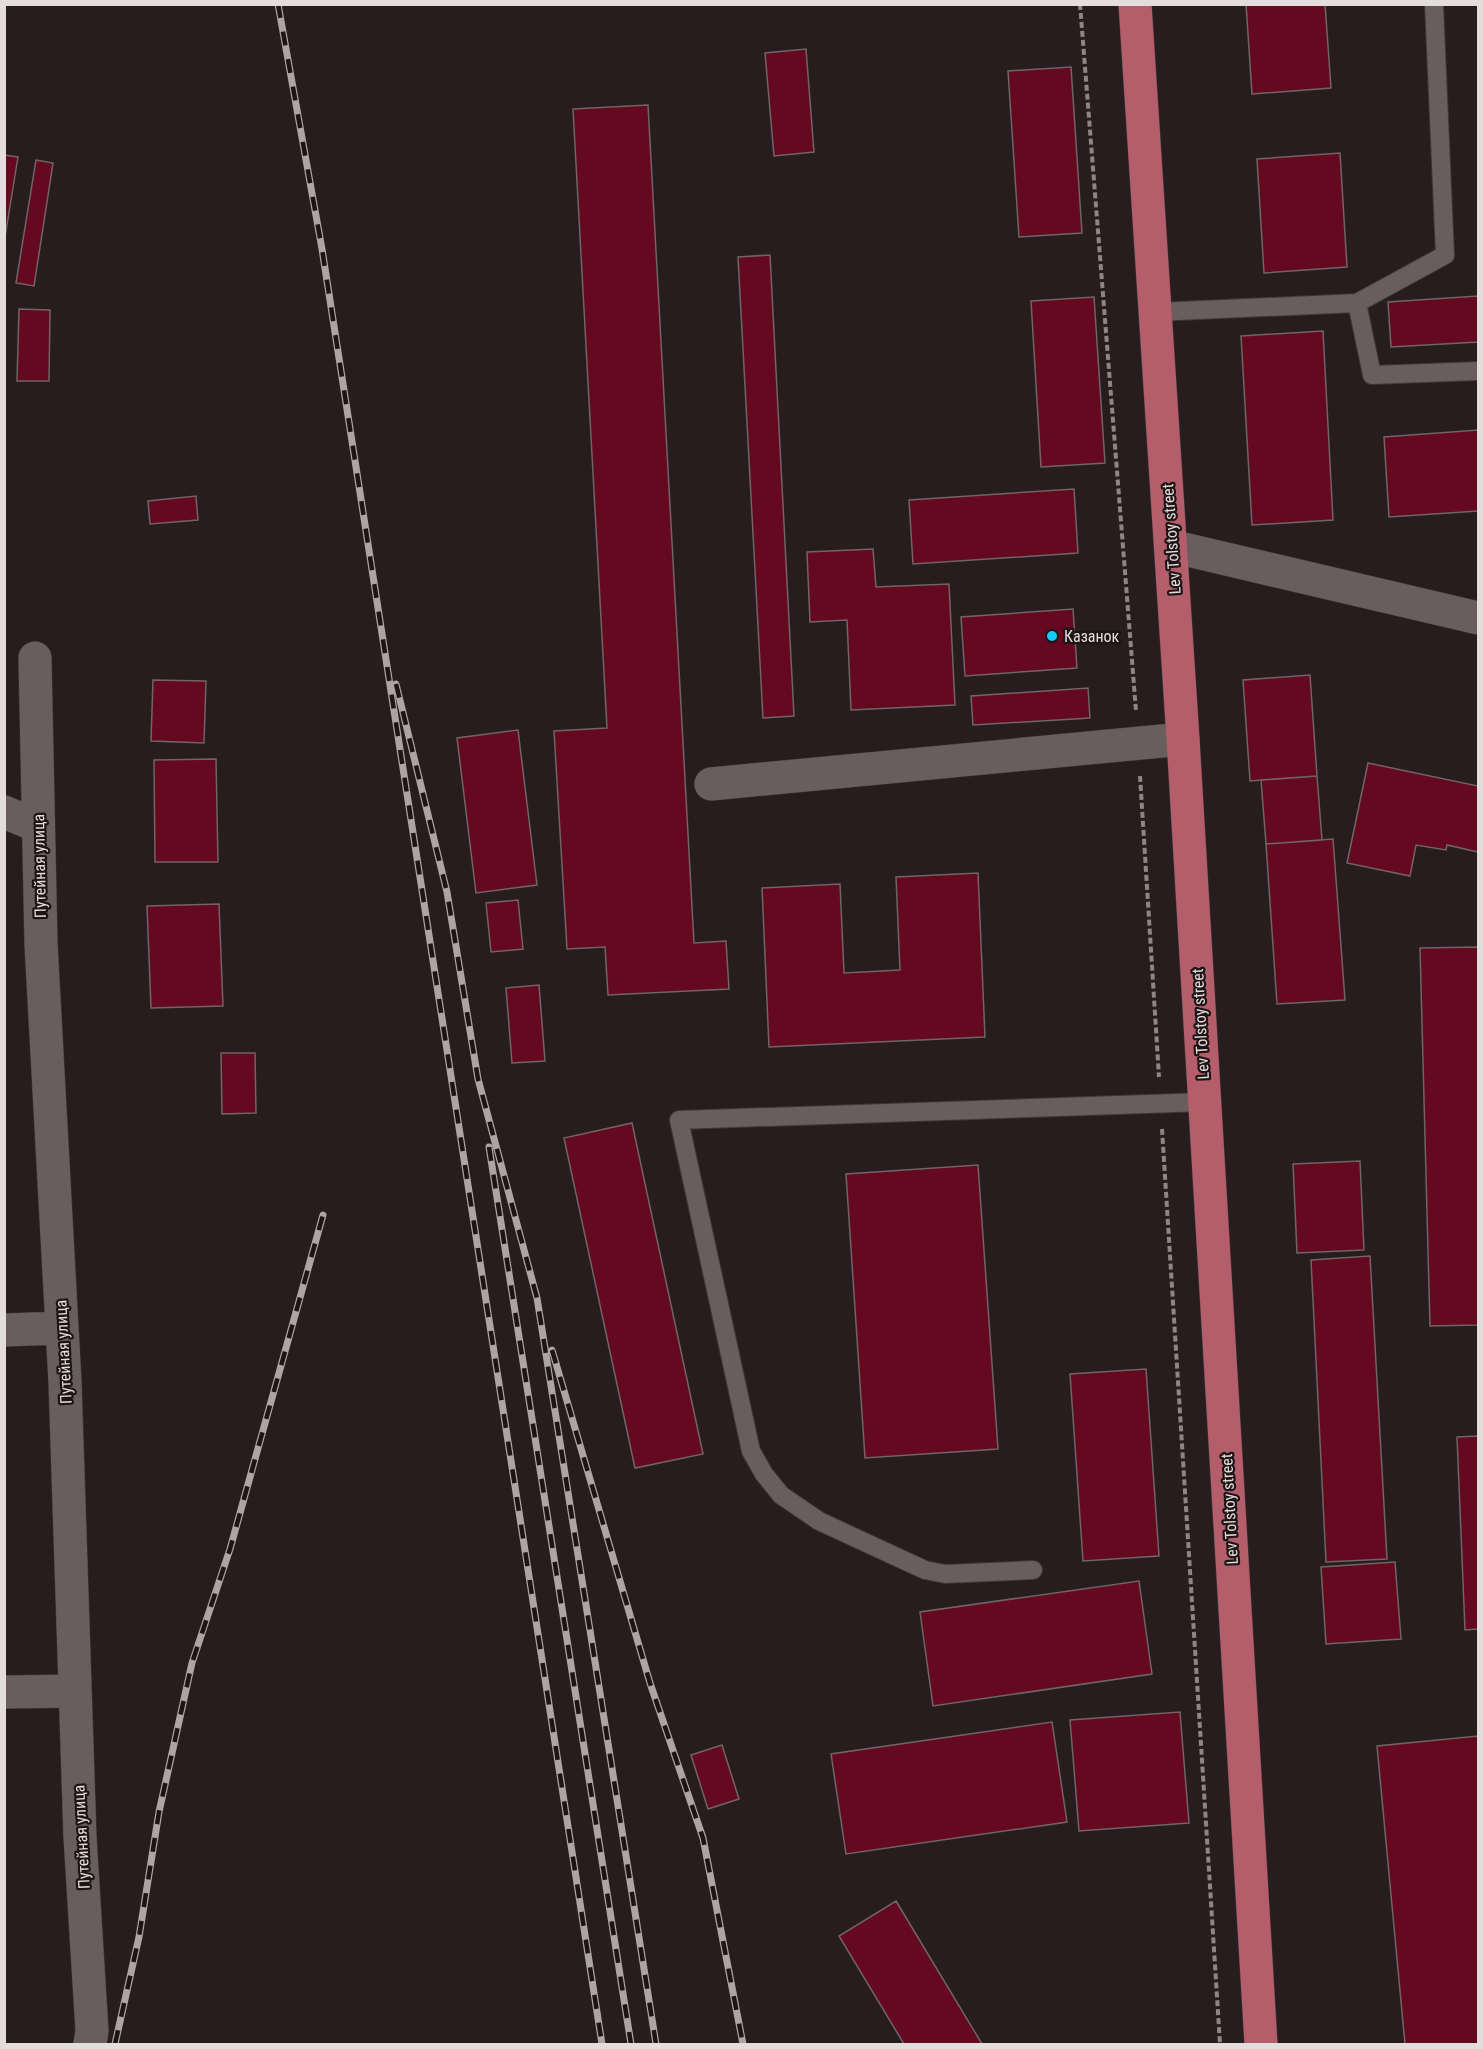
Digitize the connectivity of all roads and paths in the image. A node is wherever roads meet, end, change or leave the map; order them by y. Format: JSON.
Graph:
{"nodes":[{"id":1,"x":1080,"y":4,"type":"edge"},
{"id":2,"x":1135,"y":4,"type":"edge"},
{"id":3,"x":1434,"y":4,"type":"edge"},
{"id":4,"x":1357,"y":303,"type":"junction"},
{"id":5,"x":1156,"y":312,"type":"junction"},
{"id":6,"x":1479,"y":371,"type":"edge"},
{"id":7,"x":1171,"y":546,"type":"junction"},
{"id":8,"x":1479,"y":618,"type":"edge"},
{"id":9,"x":34,"y":658,"type":"dead end"},
{"id":10,"x":1183,"y":739,"type":"junction"},
{"id":11,"x":1138,"y":743,"type":"junction"},
{"id":12,"x":711,"y":784,"type":"dead end"},
{"id":13,"x":4,"y":812,"type":"edge"},
{"id":14,"x":38,"y":826,"type":"junction"},
{"id":15,"x":1205,"y":1102,"type":"junction"},
{"id":16,"x":1161,"y":1104,"type":"junction"},
{"id":17,"x":62,"y":1328,"type":"junction"},
{"id":18,"x":4,"y":1330,"type":"edge"},
{"id":19,"x":1033,"y":1570,"type":"dead end"},
{"id":20,"x":75,"y":1691,"type":"junction"},
{"id":21,"x":4,"y":1692,"type":"edge"},
{"id":22,"x":90,"y":2044,"type":"edge"},
{"id":23,"x":1220,"y":2044,"type":"edge"},
{"id":24,"x":1261,"y":2044,"type":"edge"}],
"edges":[{"from":1,"to":11,"type":"path"},
{"from":2,"to":5,"type":"main road","name":"Lev Tolstoy street"},
{"from":3,"to":4,"type":"lane"},
{"from":4,"to":5,"type":"lane"},
{"from":4,"to":6,"type":"lane"},
{"from":5,"to":7,"type":"main road","name":"Lev Tolstoy street"},
{"from":7,"to":8,"type":"street"},
{"from":7,"to":10,"type":"main road","name":"Lev Tolstoy street"},
{"from":9,"to":14,"type":"street","name":"Путейная улица"},
{"from":10,"to":11,"type":"street"},
{"from":10,"to":15,"type":"main road","name":"Lev Tolstoy street"},
{"from":11,"to":12,"type":"street"},
{"from":11,"to":16,"type":"path"},
{"from":13,"to":14,"type":"street"},
{"from":14,"to":17,"type":"street","name":"Путейная улица"},
{"from":15,"to":16,"type":"lane"},
{"from":15,"to":24,"type":"main road","name":"Lev Tolstoy street"},
{"from":16,"to":19,"type":"lane"},
{"from":16,"to":23,"type":"path"},
{"from":17,"to":18,"type":"street"},
{"from":17,"to":20,"type":"street","name":"Путейная улица"},
{"from":20,"to":21,"type":"street"},
{"from":20,"to":22,"type":"street","name":"Путейная улица"}]}
